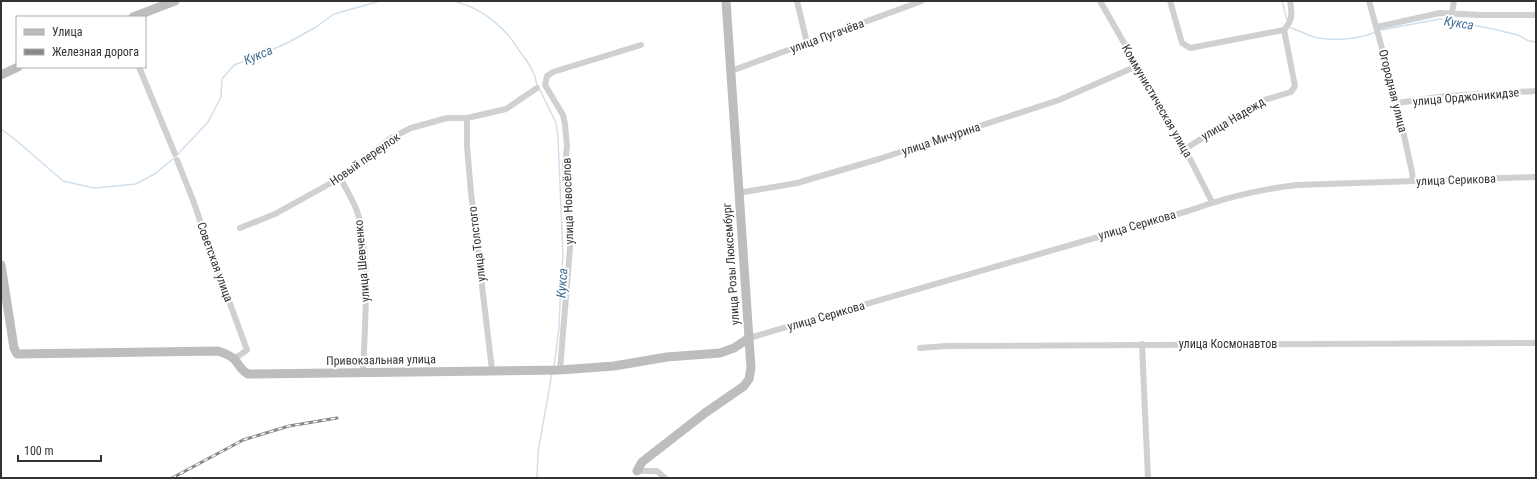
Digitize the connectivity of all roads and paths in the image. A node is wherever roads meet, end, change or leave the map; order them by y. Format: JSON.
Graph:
{"nodes":[{"id":1,"x":175,"y":1,"type":"edge"},
{"id":2,"x":726,"y":1,"type":"edge"},
{"id":3,"x":797,"y":1,"type":"edge"},
{"id":4,"x":922,"y":1,"type":"edge"},
{"id":5,"x":1170,"y":1,"type":"edge"},
{"id":6,"x":1290,"y":1,"type":"edge"},
{"id":7,"x":1369,"y":1,"type":"edge"},
{"id":8,"x":1454,"y":1,"type":"edge"},
{"id":9,"x":1103,"y":2,"type":"edge"},
{"id":10,"x":1452,"y":12,"type":"junction"},
{"id":11,"x":1536,"y":15,"type":"edge"},
{"id":12,"x":136,"y":16,"type":"edge"},
{"id":13,"x":1377,"y":27,"type":"junction"},
{"id":14,"x":1284,"y":30,"type":"junction"},
{"id":15,"x":807,"y":43,"type":"junction"},
{"id":16,"x":641,"y":45,"type":"dead end"},
{"id":17,"x":1137,"y":66,"type":"junction"},
{"id":18,"x":16,"y":68,"type":"edge"},
{"id":19,"x":139,"y":68,"type":"edge"},
{"id":20,"x":731,"y":71,"type":"junction"},
{"id":21,"x":1,"y":74,"type":"edge"},
{"id":22,"x":538,"y":88,"type":"dead end"},
{"id":23,"x":1536,"y":91,"type":"edge"},
{"id":24,"x":1397,"y":103,"type":"junction"},
{"id":25,"x":467,"y":118,"type":"junction"},
{"id":26,"x":1185,"y":149,"type":"junction"},
{"id":27,"x":1536,"y":177,"type":"edge"},
{"id":28,"x":340,"y":178,"type":"junction"},
{"id":29,"x":1413,"y":181,"type":"junction"},
{"id":30,"x":738,"y":193,"type":"junction"},
{"id":31,"x":1212,"y":202,"type":"junction"},
{"id":32,"x":240,"y":228,"type":"dead end"},
{"id":33,"x":1,"y":265,"type":"edge"},
{"id":34,"x":748,"y":338,"type":"junction"},
{"id":35,"x":1536,"y":343,"type":"edge"},
{"id":36,"x":1142,"y":344,"type":"junction"},
{"id":37,"x":920,"y":348,"type":"dead end"},
{"id":38,"x":234,"y":360,"type":"junction"},
{"id":39,"x":492,"y":370,"type":"junction"},
{"id":40,"x":556,"y":370,"type":"junction"},
{"id":41,"x":363,"y":372,"type":"junction"},
{"id":42,"x":636,"y":471,"type":"joint"},
{"id":43,"x":665,"y":478,"type":"edge"},
{"id":44,"x":1148,"y":478,"type":"edge"}],
"edges":[{"from":1,"to":12,"type":"street"},
{"from":2,"to":20,"type":"street","name":"улица Розы Люксембург"},
{"from":3,"to":15,"type":"street"},
{"from":4,"to":15,"type":"street","name":"улица Пугачёва"},
{"from":5,"to":14,"type":"street"},
{"from":6,"to":14,"type":"street"},
{"from":7,"to":13,"type":"street","name":"Огородная улица"},
{"from":8,"to":10,"type":"street"},
{"from":9,"to":17,"type":"street","name":"Коммунистическая улица"},
{"from":10,"to":11,"type":"street"},
{"from":10,"to":13,"type":"street"},
{"from":13,"to":24,"type":"street","name":"Огородная улица"},
{"from":14,"to":26,"type":"street","name":"улица Надежд"},
{"from":15,"to":20,"type":"street","name":"улица Пугачёва"},
{"from":16,"to":40,"type":"street","name":"улица Новосёлов"},
{"from":17,"to":26,"type":"street","name":"Коммунистическая улица"},
{"from":17,"to":30,"type":"street","name":"улица Мичурина"},
{"from":18,"to":21,"type":"street"},
{"from":19,"to":38,"type":"street","name":"Советская улица"},
{"from":20,"to":30,"type":"street","name":"улица Розы Люксембург"},
{"from":22,"to":25,"type":"street","name":"Новый переулок"},
{"from":23,"to":24,"type":"street","name":"улица Орджоникидзе"},
{"from":24,"to":29,"type":"street","name":"Огородная улица"},
{"from":25,"to":28,"type":"street","name":"Новый переулок"},
{"from":25,"to":39,"type":"street","name":"улица Толстого"},
{"from":26,"to":31,"type":"street","name":"Коммунистическая улица"},
{"from":27,"to":29,"type":"street","name":"улица Серикова"},
{"from":28,"to":32,"type":"street","name":"Новый переулок"},
{"from":28,"to":41,"type":"street","name":"улица Шевченко"},
{"from":29,"to":31,"type":"street","name":"улица Серикова"},
{"from":30,"to":34,"type":"street","name":"улица Розы Люксембург"},
{"from":31,"to":34,"type":"street","name":"улица Серикова"},
{"from":33,"to":38,"type":"street","name":"Привокзальная улица"},
{"from":34,"to":40,"type":"street","name":"Привокзальная улица"},
{"from":34,"to":42,"type":"street","name":"улица Розы Люксембург"},
{"from":35,"to":36,"type":"street","name":"улица Космонавтов"},
{"from":36,"to":37,"type":"street","name":"улица Космонавтов"},
{"from":36,"to":44,"type":"street"},
{"from":38,"to":41,"type":"street","name":"Привокзальная улица"},
{"from":39,"to":40,"type":"street","name":"Привокзальная улица"},
{"from":39,"to":41,"type":"street","name":"Привокзальная улица"},
{"from":42,"to":43,"type":"street"}]}
